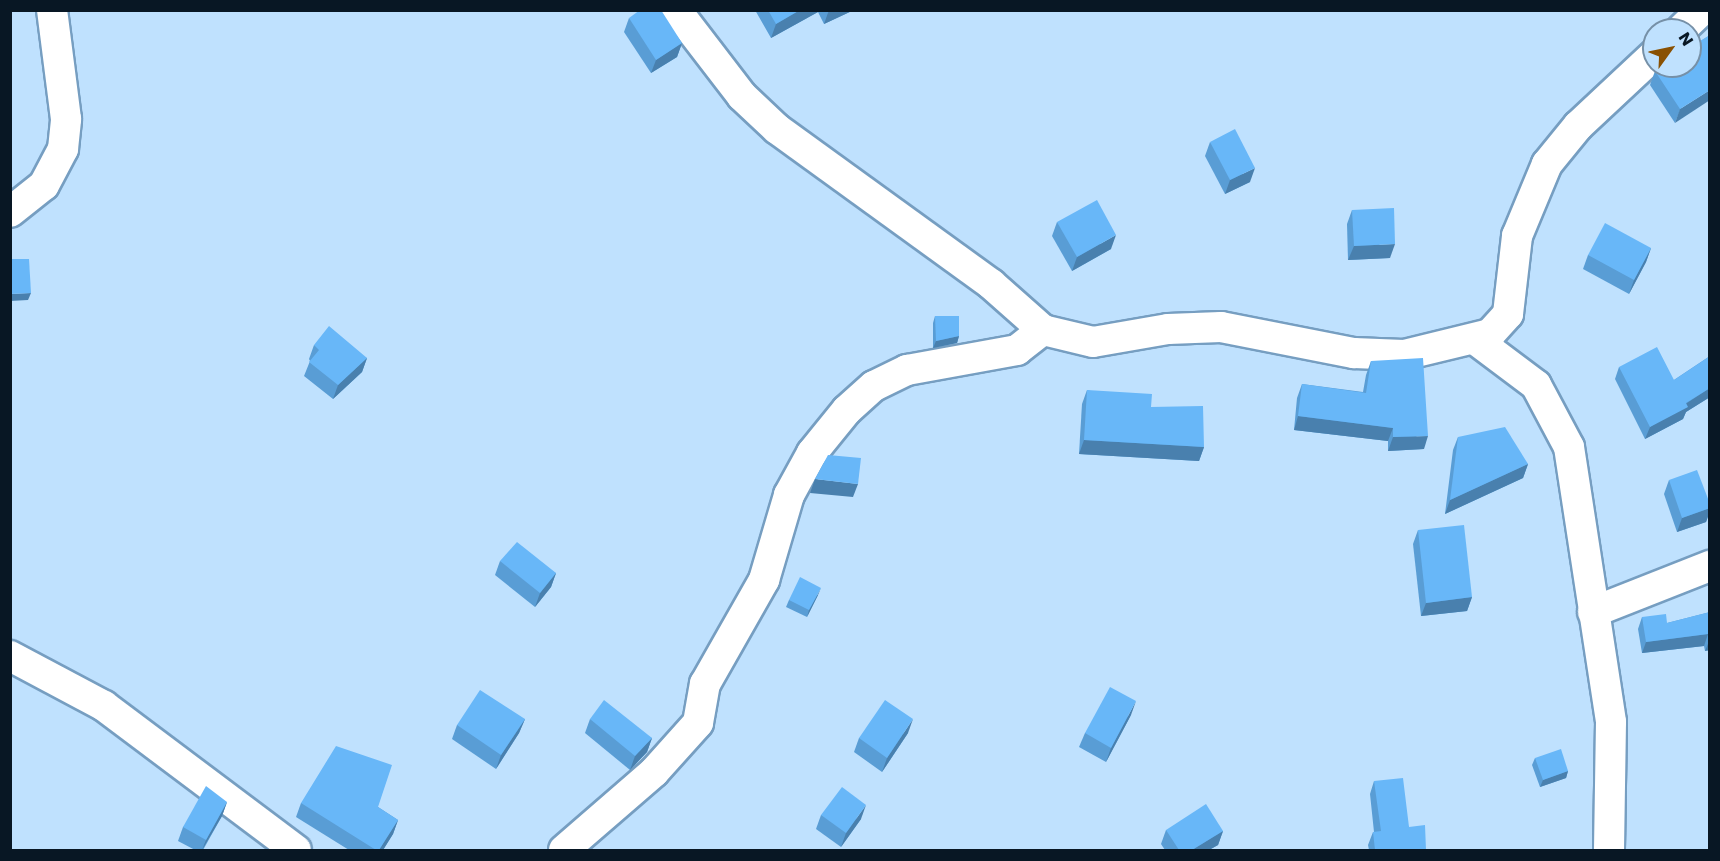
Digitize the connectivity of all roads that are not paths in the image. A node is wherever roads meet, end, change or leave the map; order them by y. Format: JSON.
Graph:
{"nodes":[{"id":1,"x":52,"y":10,"type":"edge"},
{"id":2,"x":676,"y":10,"type":"edge"},
{"id":3,"x":1642,"y":66,"type":"edge"},
{"id":4,"x":10,"y":212,"type":"edge"},
{"id":5,"x":1043,"y":330,"type":"junction"},
{"id":6,"x":1476,"y":340,"type":"junction"},
{"id":7,"x":1710,"y":566,"type":"edge"},
{"id":8,"x":1593,"y":612,"type":"junction"},
{"id":9,"x":10,"y":656,"type":"edge"},
{"id":10,"x":296,"y":850,"type":"edge"},
{"id":11,"x":564,"y":850,"type":"edge"},
{"id":12,"x":1609,"y":850,"type":"edge"}],
"edges":[{"from":1,"to":4,"type":"street"},
{"from":2,"to":5,"type":"street"},
{"from":3,"to":6,"type":"street"},
{"from":5,"to":6,"type":"street"},
{"from":5,"to":11,"type":"street"},
{"from":6,"to":8,"type":"street"},
{"from":7,"to":8,"type":"street"},
{"from":8,"to":12,"type":"street"},
{"from":9,"to":10,"type":"street"}]}
